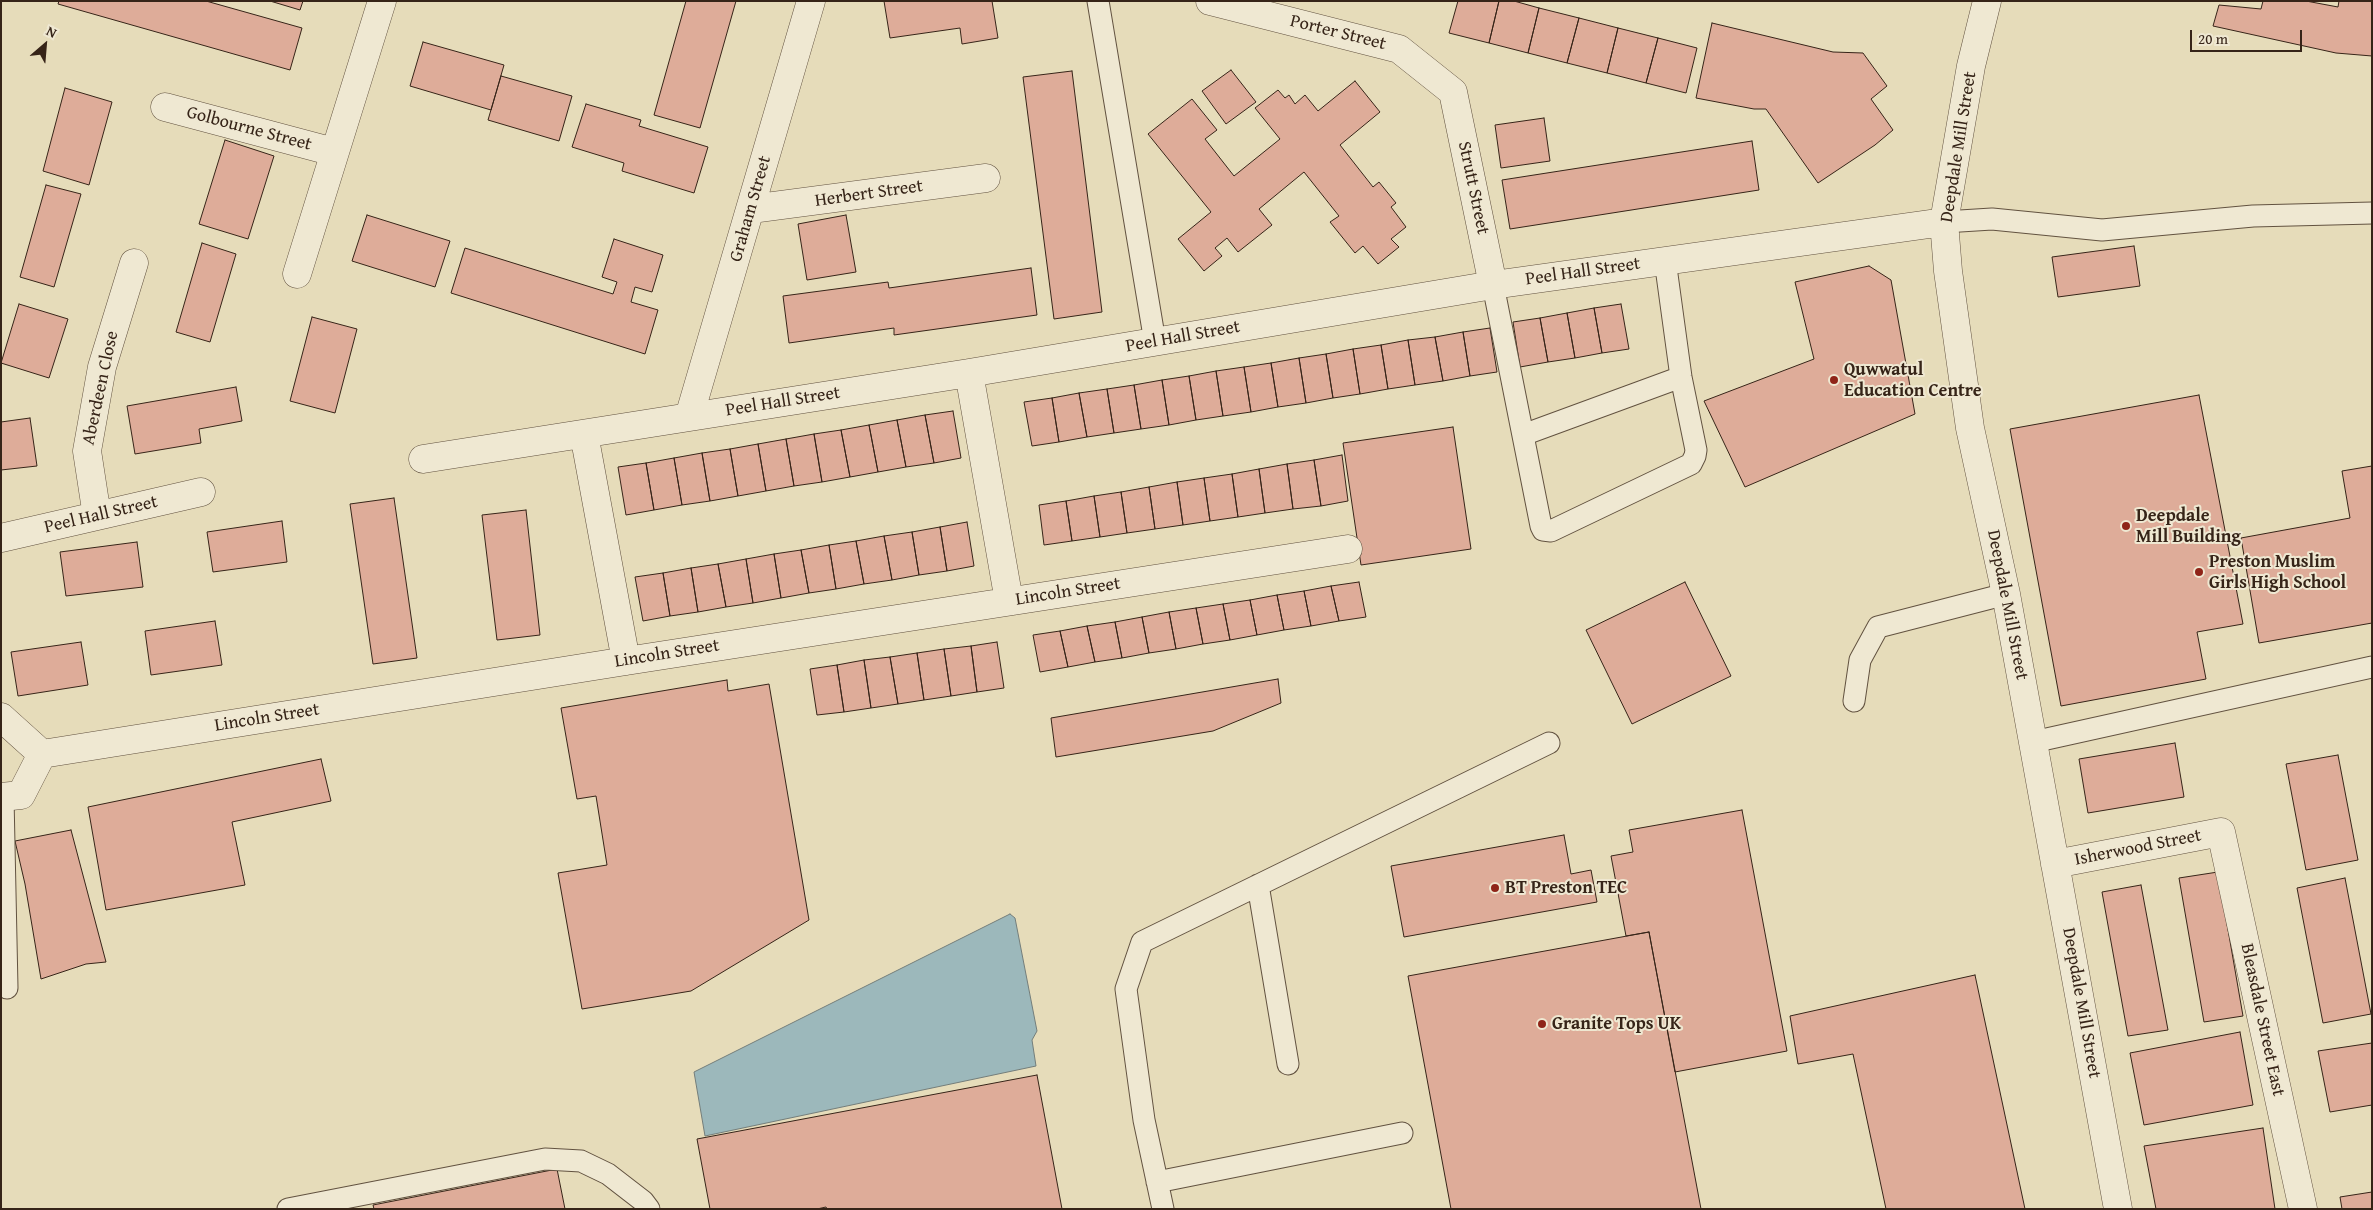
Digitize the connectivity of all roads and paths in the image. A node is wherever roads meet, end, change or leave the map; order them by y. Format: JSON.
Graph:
{"nodes":[{"id":1,"x":382,"y":1,"type":"edge"},
{"id":2,"x":811,"y":1,"type":"edge"},
{"id":3,"x":1098,"y":1,"type":"edge"},
{"id":4,"x":1210,"y":1,"type":"edge"},
{"id":5,"x":1987,"y":1,"type":"edge"},
{"id":6,"x":1453,"y":92,"type":"joint"},
{"id":7,"x":165,"y":107,"type":"dead end"},
{"id":8,"x":334,"y":152,"type":"junction"},
{"id":9,"x":986,"y":178,"type":"dead end"},
{"id":10,"x":751,"y":209,"type":"junction"},
{"id":11,"x":2372,"y":213,"type":"edge"},
{"id":12,"x":1944,"y":222,"type":"junction"},
{"id":13,"x":1665,"y":260,"type":"junction"},
{"id":14,"x":134,"y":263,"type":"dead end"},
{"id":15,"x":297,"y":274,"type":"dead end"},
{"id":16,"x":1493,"y":285,"type":"junction"},
{"id":17,"x":1155,"y":342,"type":"junction"},
{"id":18,"x":969,"y":373,"type":"junction"},
{"id":19,"x":1681,"y":377,"type":"junction"},
{"id":20,"x":689,"y":417,"type":"junction"},
{"id":21,"x":584,"y":434,"type":"junction"},
{"id":22,"x":1523,"y":435,"type":"junction"},
{"id":23,"x":423,"y":459,"type":"dead end"},
{"id":24,"x":201,"y":492,"type":"dead end"},
{"id":25,"x":97,"y":516,"type":"junction"},
{"id":26,"x":1,"y":538,"type":"edge"},
{"id":27,"x":1348,"y":549,"type":"dead end"},
{"id":28,"x":2006,"y":594,"type":"junction"},
{"id":29,"x":1009,"y":601,"type":"junction"},
{"id":30,"x":626,"y":661,"type":"junction"},
{"id":31,"x":2372,"y":667,"type":"edge"},
{"id":32,"x":1854,"y":701,"type":"dead end"},
{"id":33,"x":1,"y":717,"type":"edge"},
{"id":34,"x":2033,"y":742,"type":"junction"},
{"id":35,"x":1549,"y":743,"type":"dead end"},
{"id":36,"x":42,"y":754,"type":"junction"},
{"id":37,"x":2,"y":797,"type":"edge"},
{"id":38,"x":2221,"y":832,"type":"joint"},
{"id":39,"x":2055,"y":864,"type":"junction"},
{"id":40,"x":1258,"y":885,"type":"junction"},
{"id":41,"x":7,"y":988,"type":"dead end"},
{"id":42,"x":1288,"y":1064,"type":"dead end"},
{"id":43,"x":1402,"y":1133,"type":"dead end"},
{"id":44,"x":1157,"y":1182,"type":"junction"},
{"id":45,"x":288,"y":1209,"type":"edge"},
{"id":46,"x":649,"y":1209,"type":"edge"},
{"id":47,"x":1163,"y":1209,"type":"edge"},
{"id":48,"x":2118,"y":1209,"type":"edge"},
{"id":49,"x":2303,"y":1209,"type":"edge"}],
"edges":[{"from":1,"to":8,"type":"street","name":"Golbourne Street"},
{"from":2,"to":10,"type":"street","name":"Graham Street"},
{"from":3,"to":17,"type":"lane"},
{"from":4,"to":6,"type":"street","name":"Porter Street"},
{"from":5,"to":12,"type":"street","name":"Deepdale Mill Street"},
{"from":6,"to":16,"type":"street","name":"Strutt Street"},
{"from":7,"to":8,"type":"street","name":"Golbourne Street"},
{"from":8,"to":15,"type":"street","name":"Golbourne Street"},
{"from":9,"to":10,"type":"street","name":"Herbert Street"},
{"from":10,"to":20,"type":"street","name":"Graham Street"},
{"from":11,"to":12,"type":"lane"},
{"from":12,"to":13,"type":"street","name":"Peel Hall Street"},
{"from":12,"to":28,"type":"street","name":"Deepdale Mill Street"},
{"from":13,"to":16,"type":"street","name":"Peel Hall Street"},
{"from":13,"to":19,"type":"lane"},
{"from":14,"to":25,"type":"street","name":"Aberdeen Close"},
{"from":16,"to":17,"type":"street","name":"Peel Hall Street"},
{"from":16,"to":22,"type":"lane"},
{"from":17,"to":18,"type":"street","name":"Peel Hall Street"},
{"from":18,"to":20,"type":"street","name":"Peel Hall Street"},
{"from":18,"to":29,"type":"street"},
{"from":19,"to":22,"type":"lane"},
{"from":19,"to":22,"type":"lane"},
{"from":20,"to":21,"type":"street","name":"Peel Hall Street"},
{"from":21,"to":23,"type":"street","name":"Peel Hall Street"},
{"from":21,"to":30,"type":"street"},
{"from":24,"to":25,"type":"street","name":"Peel Hall Street"},
{"from":25,"to":26,"type":"street","name":"Peel Hall Street"},
{"from":27,"to":29,"type":"street","name":"Lincoln Street"},
{"from":28,"to":32,"type":"lane"},
{"from":28,"to":34,"type":"street","name":"Deepdale Mill Street"},
{"from":29,"to":30,"type":"street","name":"Lincoln Street"},
{"from":30,"to":36,"type":"street","name":"Lincoln Street"},
{"from":31,"to":34,"type":"lane"},
{"from":33,"to":36,"type":"street"},
{"from":34,"to":39,"type":"street","name":"Deepdale Mill Street"},
{"from":35,"to":40,"type":"lane"},
{"from":36,"to":37,"type":"street"},
{"from":37,"to":41,"type":"lane"},
{"from":38,"to":39,"type":"street","name":"Isherwood Street"},
{"from":38,"to":49,"type":"street","name":"Bleasdale Street East"},
{"from":39,"to":48,"type":"street","name":"Deepdale Mill Street"},
{"from":40,"to":42,"type":"lane"},
{"from":40,"to":44,"type":"lane"},
{"from":43,"to":44,"type":"lane"},
{"from":44,"to":47,"type":"lane"},
{"from":45,"to":46,"type":"lane"}]}
